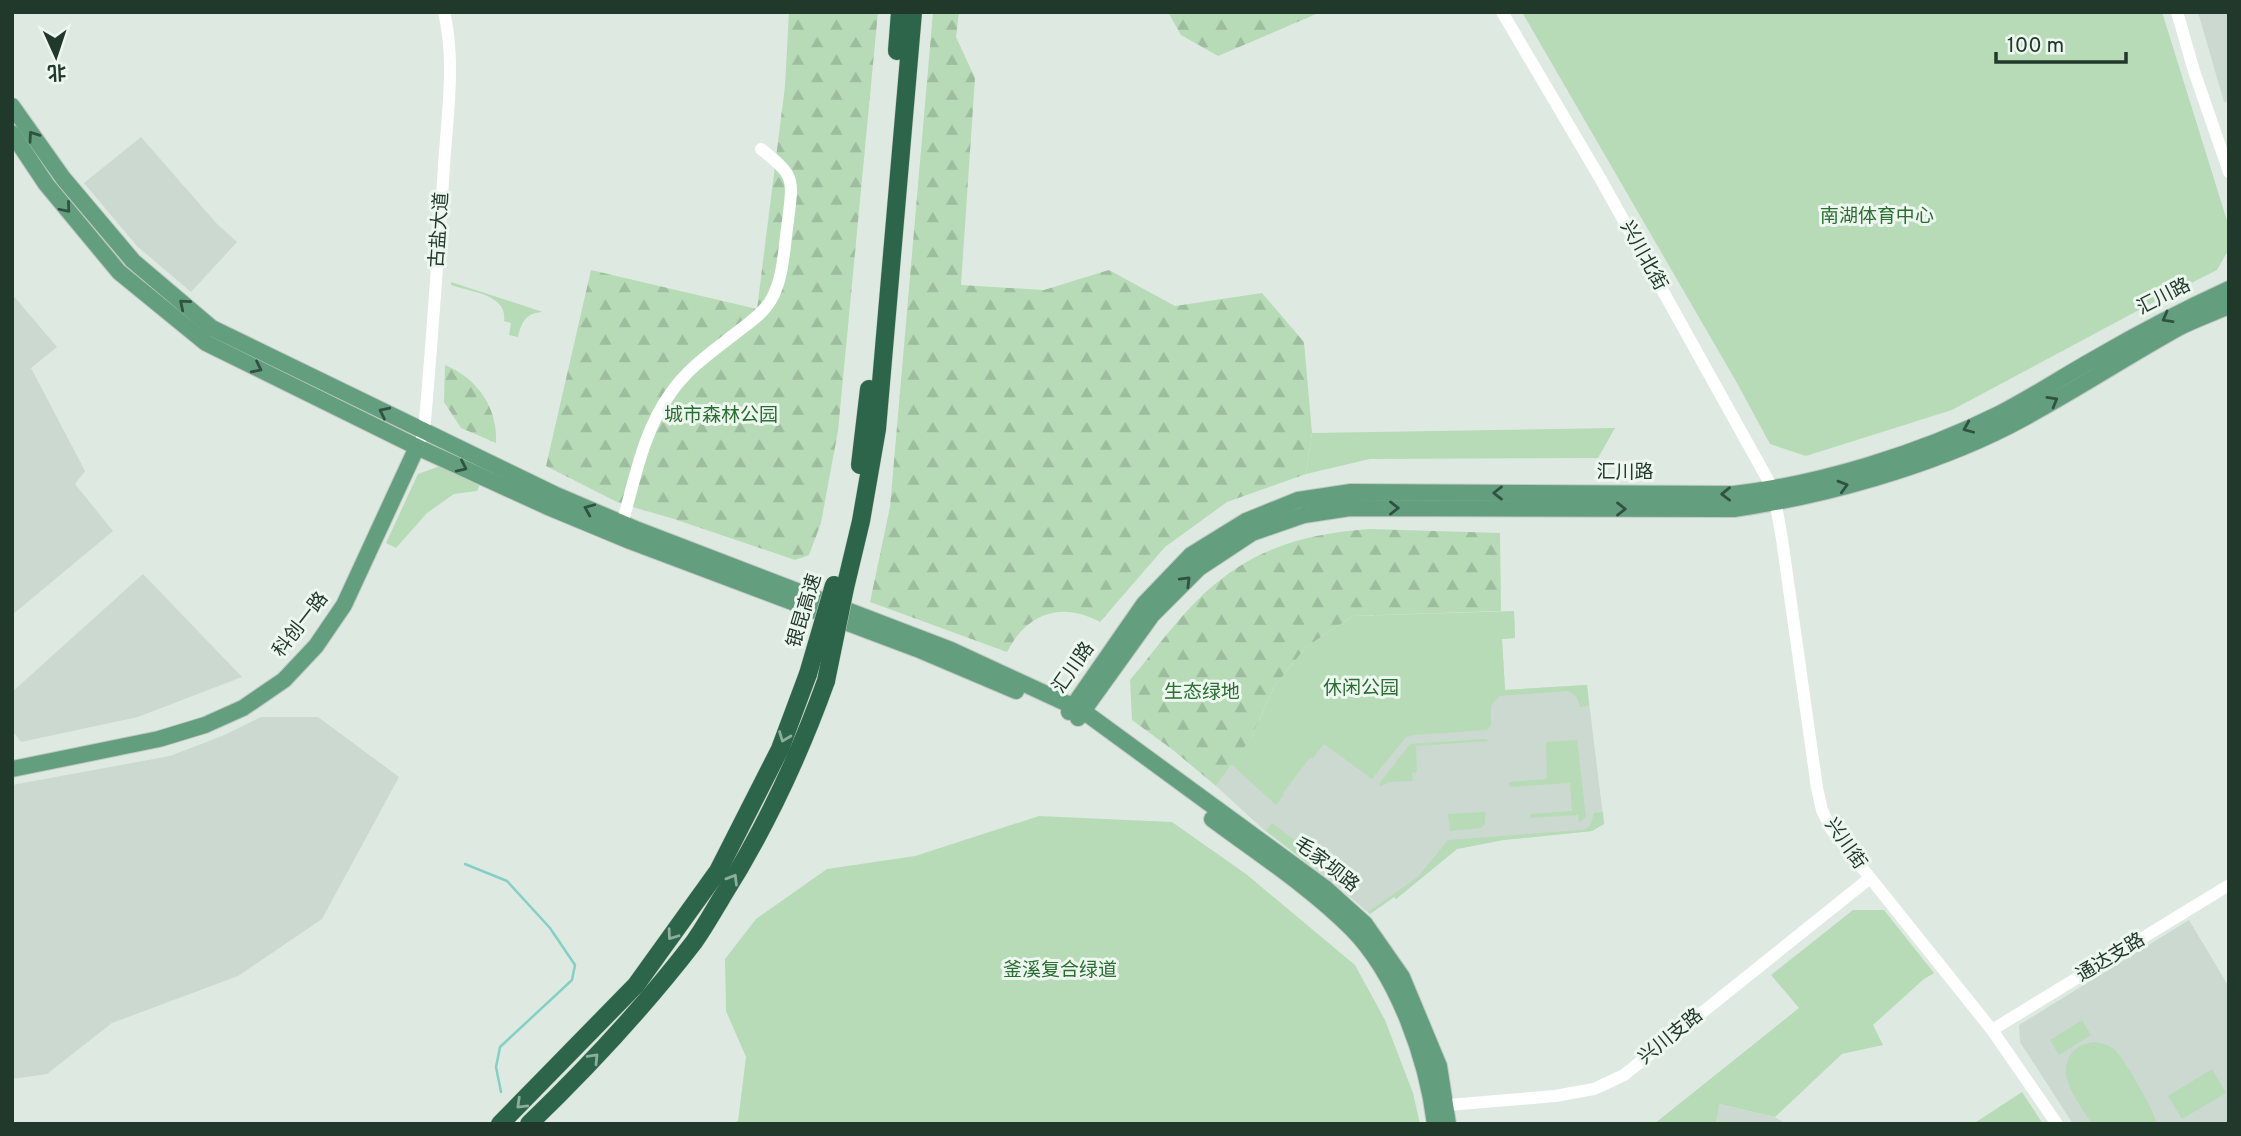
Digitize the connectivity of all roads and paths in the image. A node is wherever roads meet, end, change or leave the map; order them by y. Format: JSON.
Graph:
{"nodes":[{"id":1,"x":444,"y":12,"type":"edge"},
{"id":2,"x":900,"y":12,"type":"edge"},
{"id":3,"x":912,"y":12,"type":"edge"},
{"id":4,"x":1502,"y":12,"type":"edge"},
{"id":5,"x":2177,"y":12,"type":"edge"},
{"id":6,"x":12,"y":106,"type":"edge"},
{"id":7,"x":12,"y":133,"type":"edge"},
{"id":8,"x":761,"y":149,"type":"dead end"},
{"id":9,"x":2229,"y":172,"type":"edge"},
{"id":10,"x":2229,"y":289,"type":"edge"},
{"id":11,"x":2229,"y":306,"type":"edge"},
{"id":12,"x":421,"y":439,"type":"junction"},
{"id":13,"x":1775,"y":496,"type":"junction"},
{"id":14,"x":622,"y":524,"type":"junction"},
{"id":15,"x":840,"y":586,"type":"junction"},
{"id":16,"x":1076,"y":712,"type":"junction"},
{"id":17,"x":12,"y":769,"type":"edge"},
{"id":18,"x":1870,"y":878,"type":"junction"},
{"id":19,"x":2229,"y":886,"type":"edge"},
{"id":20,"x":1992,"y":1030,"type":"junction"},
{"id":21,"x":1440,"y":1106,"type":"junction"},
{"id":22,"x":500,"y":1124,"type":"edge"},
{"id":23,"x":529,"y":1124,"type":"edge"},
{"id":24,"x":1435,"y":1124,"type":"edge"},
{"id":25,"x":1448,"y":1124,"type":"edge"},
{"id":26,"x":2057,"y":1124,"type":"edge"}],
"edges":[{"from":1,"to":12,"type":"street","name":"古盐大道"},
{"from":2,"to":15,"type":"highway","name":"银昆高速"},
{"from":3,"to":15,"type":"highway","name":"银昆高速"},
{"from":4,"to":13,"type":"street","name":"兴川北街"},
{"from":5,"to":9,"type":"street"},
{"from":12,"to":6,"type":"main road","one_way":true},
{"from":7,"to":12,"type":"main road","one_way":true},
{"from":8,"to":14,"type":"street"},
{"from":10,"to":13,"type":"main road","name":"汇川路","one_way":true},
{"from":13,"to":11,"type":"main road","name":"汇川路","one_way":true},
{"from":14,"to":12,"type":"main road","one_way":true},
{"from":12,"to":16,"type":"main road","one_way":true},
{"from":12,"to":17,"type":"main road","name":"科创一路"},
{"from":13,"to":16,"type":"main road","name":"汇川路"},
{"from":13,"to":18,"type":"street","name":"兴川街"},
{"from":14,"to":16,"type":"main road"},
{"from":15,"to":22,"type":"highway","name":"银昆高速","one_way":true,"bridge":true},
{"from":23,"to":15,"type":"highway","name":"银昆高速","one_way":true,"bridge":true},
{"from":16,"to":21,"type":"main road","name":"毛家坝路"},
{"from":18,"to":20,"type":"street","name":"兴川街"},
{"from":18,"to":21,"type":"street","name":"兴川支路"},
{"from":19,"to":20,"type":"street","name":"通达支路"},
{"from":20,"to":26,"type":"street","name":"兴川街"},
{"from":21,"to":24,"type":"main road","name":"毛家坝路"},
{"from":21,"to":25,"type":"main road","name":"毛家坝路"}]}
